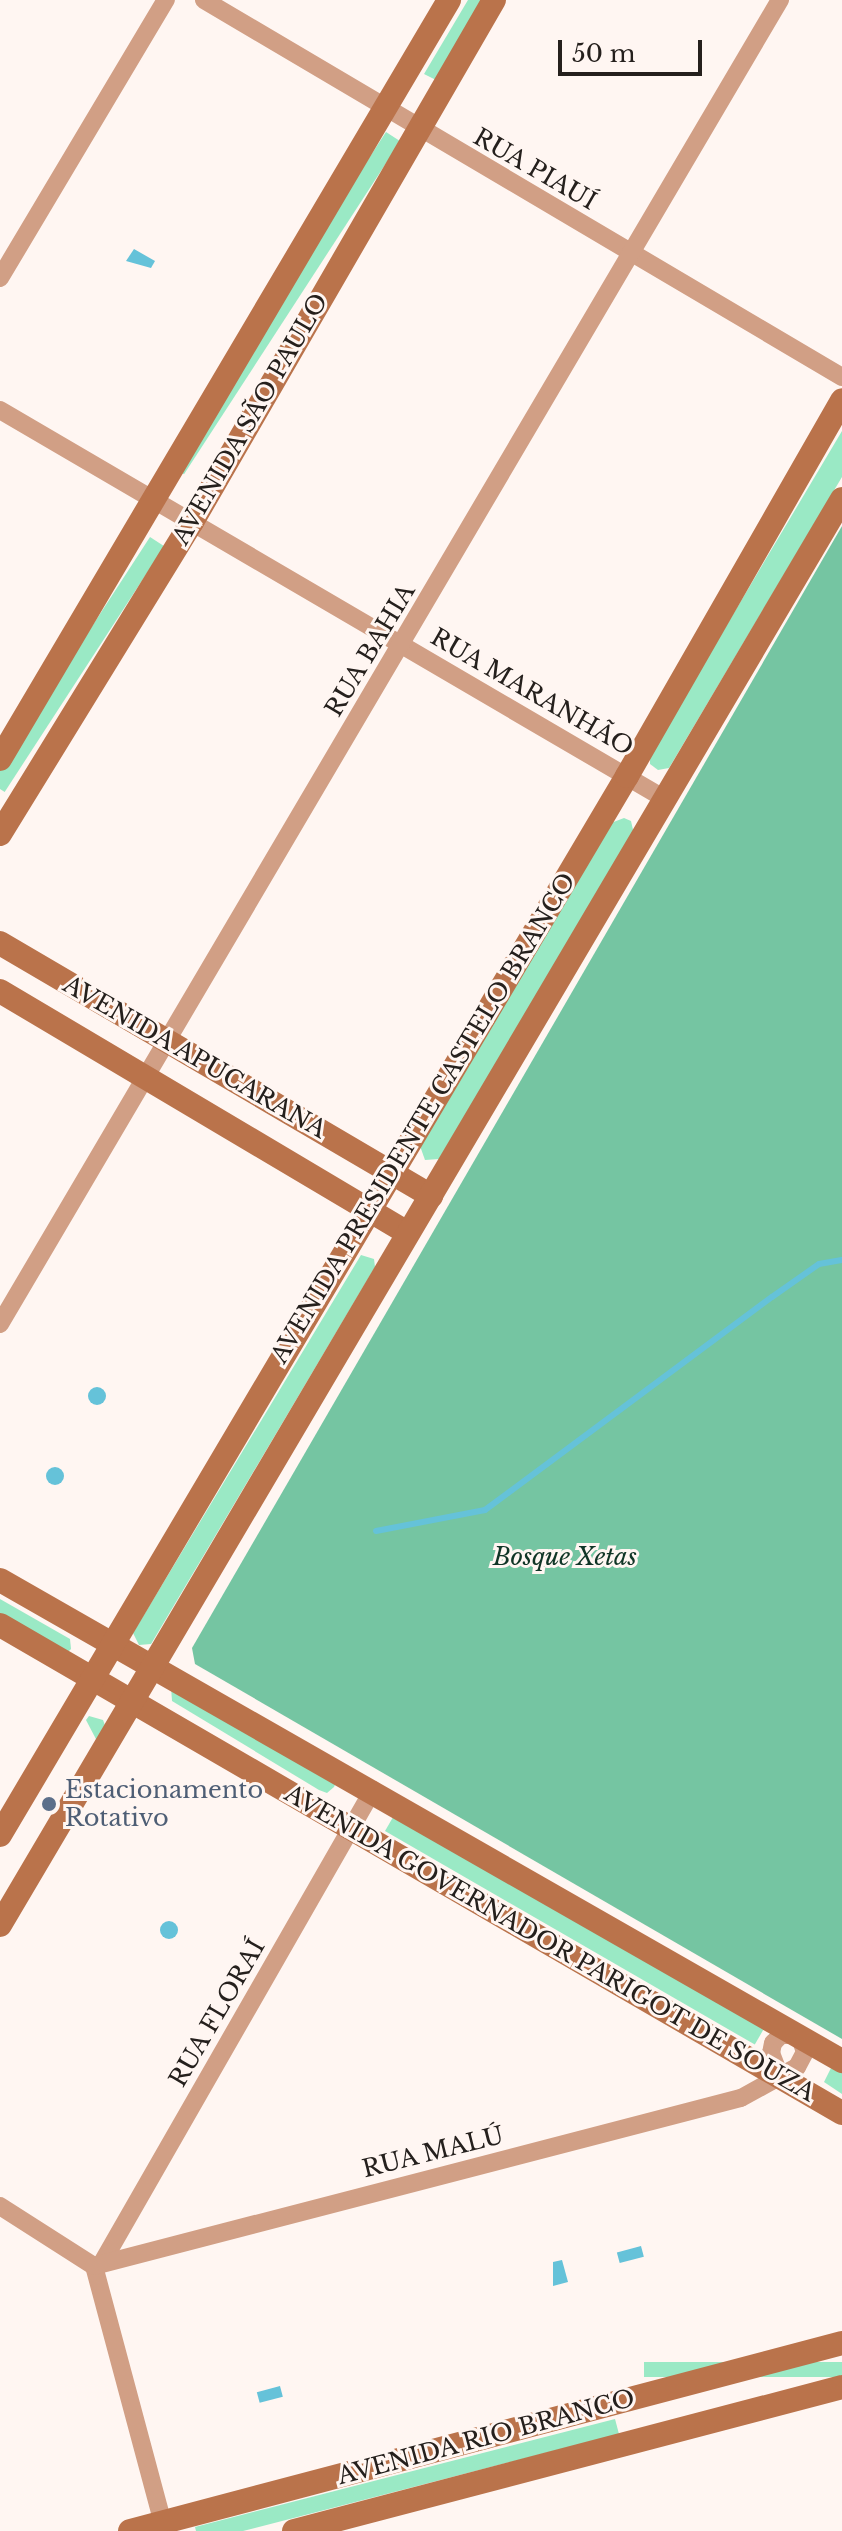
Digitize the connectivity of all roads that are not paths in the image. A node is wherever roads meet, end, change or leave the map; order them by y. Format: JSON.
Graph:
{"nodes":[{"id":1,"x":166,"y":0,"type":"edge"},
{"id":2,"x":204,"y":0,"type":"edge"},
{"id":3,"x":449,"y":0,"type":"edge"},
{"id":4,"x":494,"y":0,"type":"edge"},
{"id":5,"x":780,"y":0,"type":"edge"},
{"id":6,"x":385,"y":109,"type":"junction"},
{"id":7,"x":417,"y":128,"type":"junction"},
{"id":8,"x":629,"y":252,"type":"junction"},
{"id":9,"x":4,"y":271,"type":"edge"},
{"id":10,"x":842,"y":377,"type":"edge"},
{"id":11,"x":842,"y":400,"type":"edge"},
{"id":12,"x":0,"y":410,"type":"edge"},
{"id":13,"x":842,"y":499,"type":"edge"},
{"id":14,"x":154,"y":500,"type":"junction"},
{"id":15,"x":192,"y":522,"type":"junction"},
{"id":16,"x":403,"y":644,"type":"junction"},
{"id":17,"x":0,"y":759,"type":"edge"},
{"id":18,"x":627,"y":776,"type":"junction"},
{"id":19,"x":665,"y":799,"type":"junction"},
{"id":20,"x":0,"y":834,"type":"edge"},
{"id":21,"x":0,"y":943,"type":"edge"},
{"id":22,"x":0,"y":991,"type":"edge"},
{"id":23,"x":166,"y":1041,"type":"junction"},
{"id":24,"x":146,"y":1076,"type":"junction"},
{"id":25,"x":391,"y":1171,"type":"junction"},
{"id":26,"x":431,"y":1196,"type":"junction"},
{"id":27,"x":369,"y":1208,"type":"junction"},
{"id":28,"x":408,"y":1233,"type":"junction"},
{"id":29,"x":0,"y":1324,"type":"edge"},
{"id":30,"x":0,"y":1580,"type":"edge"},
{"id":31,"x":0,"y":1625,"type":"edge"},
{"id":32,"x":112,"y":1641,"type":"junction"},
{"id":33,"x":154,"y":1665,"type":"junction"},
{"id":34,"x":90,"y":1678,"type":"junction"},
{"id":35,"x":132,"y":1702,"type":"junction"},
{"id":36,"x":373,"y":1790,"type":"junction"},
{"id":37,"x":352,"y":1827,"type":"junction"},
{"id":38,"x":0,"y":1835,"type":"edge"},
{"id":39,"x":0,"y":1925,"type":"edge"},
{"id":40,"x":799,"y":2035,"type":"junction"},
{"id":41,"x":842,"y":2061,"type":"edge"},
{"id":42,"x":779,"y":2074,"type":"junction"},
{"id":43,"x":842,"y":2113,"type":"edge"},
{"id":44,"x":0,"y":2206,"type":"edge"},
{"id":45,"x":98,"y":2264,"type":"junction"},
{"id":46,"x":842,"y":2343,"type":"edge"},
{"id":47,"x":842,"y":2387,"type":"edge"},
{"id":48,"x":628,"y":2400,"type":"junction"},
{"id":49,"x":639,"y":2440,"type":"junction"},
{"id":50,"x":164,"y":2527,"type":"edge"},
{"id":51,"x":130,"y":2531,"type":"edge"},
{"id":52,"x":294,"y":2531,"type":"edge"}],
"edges":[{"from":1,"to":9,"type":"street"},
{"from":2,"to":6,"type":"street","name":"RUA PIAUÍ"},
{"from":3,"to":6,"type":"street","name":"AVENIDA SÃO PAULO"},
{"from":4,"to":7,"type":"street","name":"AVENIDA SÃO PAULO"},
{"from":5,"to":8,"type":"street","name":"RUA BAHIA"},
{"from":6,"to":7,"type":"street","name":"RUA PIAUÍ"},
{"from":6,"to":14,"type":"street","name":"AVENIDA SÃO PAULO"},
{"from":7,"to":8,"type":"street","name":"RUA PIAUÍ"},
{"from":7,"to":15,"type":"street","name":"AVENIDA SÃO PAULO"},
{"from":8,"to":10,"type":"street","name":"RUA PIAUÍ"},
{"from":8,"to":16,"type":"street","name":"RUA BAHIA"},
{"from":11,"to":18,"type":"street","name":"AVENIDA PRESIDENTE CASTELO BRANCO"},
{"from":12,"to":14,"type":"street","name":"RUA MARANHÃO"},
{"from":13,"to":19,"type":"street","name":"AVENIDA PRESIDENTE CASTELO BRANCO"},
{"from":14,"to":15,"type":"street","name":"RUA MARANHÃO"},
{"from":14,"to":17,"type":"street","name":"AVENIDA SÃO PAULO"},
{"from":15,"to":16,"type":"street","name":"RUA MARANHÃO"},
{"from":15,"to":20,"type":"street","name":"AVENIDA SÃO PAULO"},
{"from":16,"to":18,"type":"street","name":"RUA MARANHÃO"},
{"from":16,"to":23,"type":"street","name":"RUA BAHIA"},
{"from":18,"to":19,"type":"street","name":"RUA MARANHÃO"},
{"from":18,"to":25,"type":"street","name":"AVENIDA PRESIDENTE CASTELO BRANCO"},
{"from":19,"to":26,"type":"street","name":"AVENIDA PRESIDENTE CASTELO BRANCO"},
{"from":21,"to":23,"type":"street","name":"AVENIDA APUCARANA"},
{"from":22,"to":24,"type":"street","name":"AVENIDA APUCARANA"},
{"from":23,"to":24,"type":"street","name":"RUA BAHIA"},
{"from":23,"to":25,"type":"street","name":"AVENIDA APUCARANA"},
{"from":24,"to":27,"type":"street","name":"AVENIDA APUCARANA"},
{"from":24,"to":29,"type":"street","name":"RUA BAHIA"},
{"from":25,"to":26,"type":"street","name":"AVENIDA APUCARANA"},
{"from":25,"to":27,"type":"street","name":"AVENIDA PRESIDENTE CASTELO BRANCO"},
{"from":26,"to":28,"type":"street","name":"AVENIDA PRESIDENTE CASTELO BRANCO"},
{"from":27,"to":28,"type":"street","name":"AVENIDA APUCARANA"},
{"from":27,"to":32,"type":"street","name":"AVENIDA PRESIDENTE CASTELO BRANCO"},
{"from":28,"to":33,"type":"street","name":"AVENIDA PRESIDENTE CASTELO BRANCO"},
{"from":30,"to":32,"type":"street","name":"AVENIDA GOVERNADOR PARIGOT DE SOUZA"},
{"from":31,"to":34,"type":"street","name":"AVENIDA GOVERNADOR PARIGOT DE SOUZA"},
{"from":32,"to":33,"type":"street","name":"AVENIDA GOVERNADOR PARIGOT DE SOUZA"},
{"from":32,"to":34,"type":"street","name":"AVENIDA PRESIDENTE CASTELO BRANCO"},
{"from":33,"to":35,"type":"street","name":"AVENIDA PRESIDENTE CASTELO BRANCO"},
{"from":33,"to":36,"type":"street","name":"AVENIDA GOVERNADOR PARIGOT DE SOUZA"},
{"from":34,"to":35,"type":"street","name":"AVENIDA GOVERNADOR PARIGOT DE SOUZA"},
{"from":34,"to":38,"type":"street","name":"AVENIDA PRESIDENTE CASTELO BRANCO"},
{"from":35,"to":37,"type":"street","name":"AVENIDA GOVERNADOR PARIGOT DE SOUZA"},
{"from":35,"to":39,"type":"street","name":"AVENIDA PRESIDENTE CASTELO BRANCO"},
{"from":36,"to":37,"type":"street","name":"RUA FLORAÍ"},
{"from":36,"to":40,"type":"street","name":"AVENIDA GOVERNADOR PARIGOT DE SOUZA"},
{"from":37,"to":42,"type":"street","name":"AVENIDA GOVERNADOR PARIGOT DE SOUZA"},
{"from":37,"to":45,"type":"street","name":"RUA FLORAÍ"},
{"from":40,"to":41,"type":"street","name":"AVENIDA GOVERNADOR PARIGOT DE SOUZA"},
{"from":40,"to":42,"type":"street","name":"RUA MALÚ"},
{"from":40,"to":42,"type":"street"},
{"from":42,"to":43,"type":"street","name":"AVENIDA GOVERNADOR PARIGOT DE SOUZA"},
{"from":42,"to":45,"type":"street","name":"RUA MALÚ"},
{"from":44,"to":45,"type":"street"},
{"from":45,"to":50,"type":"street"},
{"from":46,"to":48,"type":"street","name":"AVENIDA RIO BRANCO"},
{"from":47,"to":49,"type":"street","name":"AVENIDA RIO BRANCO"},
{"from":48,"to":49,"type":"street"},
{"from":48,"to":50,"type":"street","name":"AVENIDA RIO BRANCO"},
{"from":49,"to":52,"type":"street","name":"AVENIDA RIO BRANCO"},
{"from":50,"to":51,"type":"street","name":"AVENIDA RIO BRANCO"}]}
